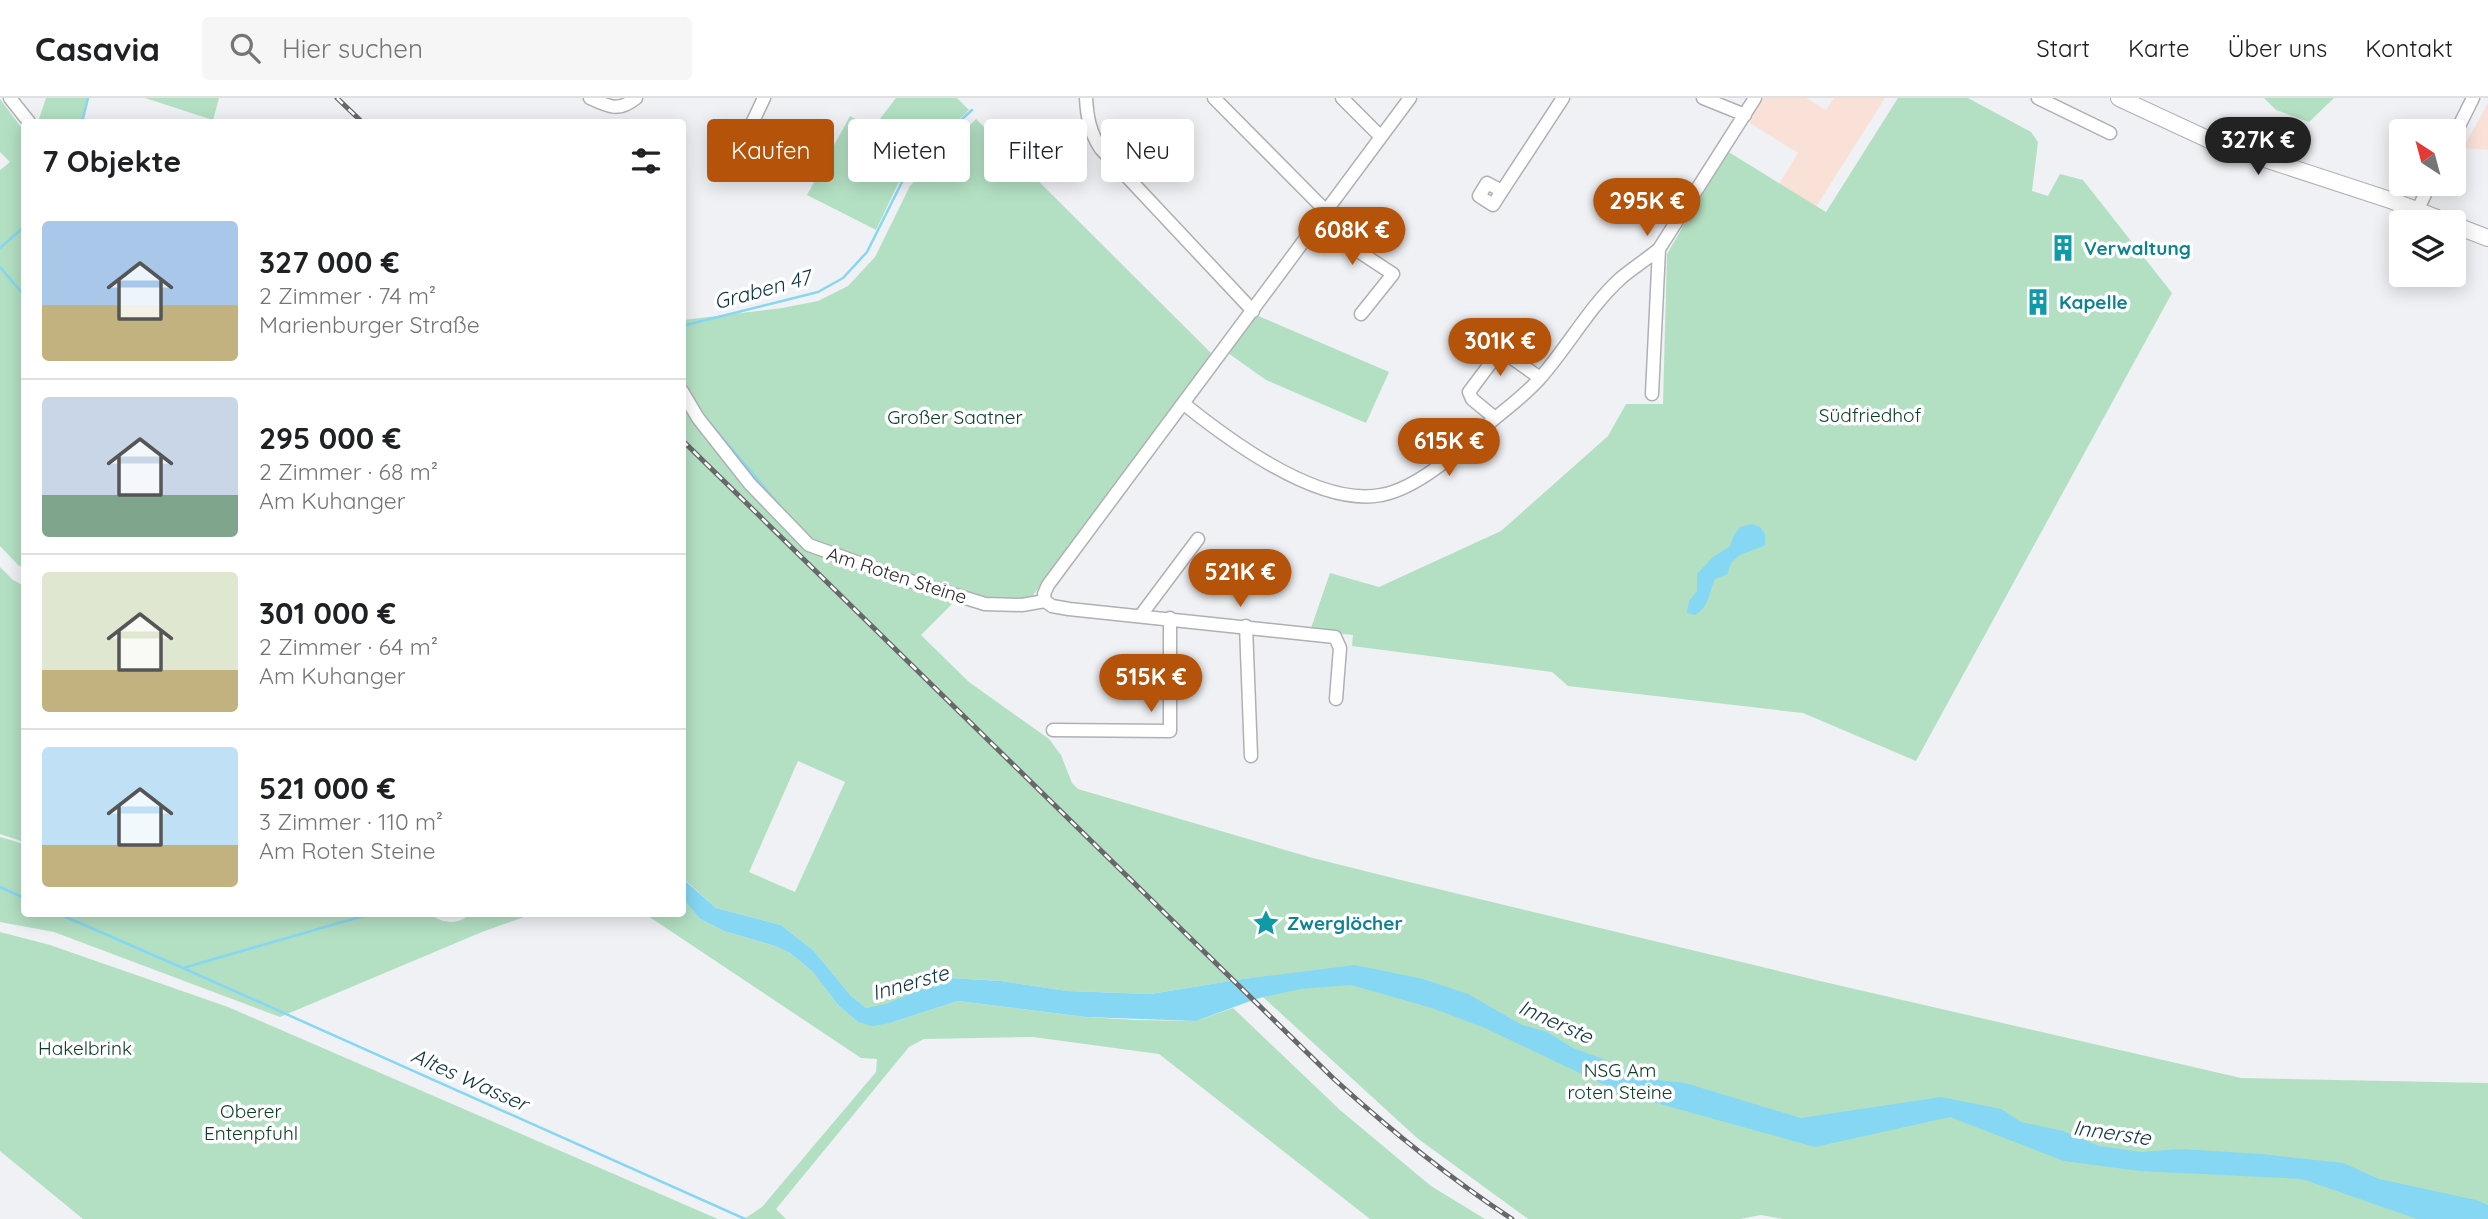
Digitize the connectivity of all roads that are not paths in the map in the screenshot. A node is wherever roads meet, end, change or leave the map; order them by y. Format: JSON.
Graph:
{"nodes":[{"id":1,"x":10,"y":98,"type":"edge"},
{"id":2,"x":590,"y":98,"type":"edge"},
{"id":3,"x":636,"y":98,"type":"edge"},
{"id":4,"x":764,"y":98,"type":"edge"},
{"id":5,"x":1086,"y":98,"type":"edge"},
{"id":6,"x":1213,"y":98,"type":"edge"},
{"id":7,"x":1342,"y":98,"type":"edge"},
{"id":8,"x":1410,"y":98,"type":"edge"},
{"id":9,"x":1563,"y":98,"type":"edge"},
{"id":10,"x":1703,"y":98,"type":"edge"},
{"id":11,"x":1755,"y":98,"type":"edge"},
{"id":12,"x":2038,"y":98,"type":"edge"},
{"id":13,"x":2119,"y":98,"type":"edge"},
{"id":14,"x":2473,"y":98,"type":"edge"},
{"id":15,"x":1745,"y":115,"type":"junction"},
{"id":16,"x":27,"y":119,"type":"edge"},
{"id":17,"x":754,"y":119,"type":"edge"},
{"id":18,"x":2462,"y":119,"type":"edge"},
{"id":19,"x":2110,"y":133,"type":"dead end"},
{"id":20,"x":1381,"y":137,"type":"junction"},
{"id":21,"x":1502,"y":191,"type":"dead end"},
{"id":22,"x":2414,"y":210,"type":"edge"},
{"id":23,"x":1326,"y":211,"type":"junction"},
{"id":24,"x":1317,"y":224,"type":"junction"},
{"id":25,"x":2466,"y":230,"type":"edge"},
{"id":26,"x":2488,"y":238,"type":"edge"},
{"id":27,"x":1659,"y":249,"type":"junction"},
{"id":28,"x":1253,"y":311,"type":"junction"},
{"id":29,"x":1361,"y":314,"type":"dead end"},
{"id":30,"x":1540,"y":378,"type":"junction"},
{"id":31,"x":1652,"y":394,"type":"dead end"},
{"id":32,"x":686,"y":398,"type":"edge"},
{"id":33,"x":1184,"y":404,"type":"junction"},
{"id":34,"x":1495,"y":418,"type":"junction"},
{"id":35,"x":1198,"y":539,"type":"dead end"},
{"id":36,"x":1045,"y":601,"type":"junction"},
{"id":37,"x":1141,"y":615,"type":"junction"},
{"id":38,"x":1170,"y":618,"type":"junction"},
{"id":39,"x":1246,"y":626,"type":"junction"},
{"id":40,"x":1336,"y":699,"type":"dead end"},
{"id":41,"x":1053,"y":730,"type":"dead end"},
{"id":42,"x":1251,"y":756,"type":"dead end"}],
"edges":[{"from":1,"to":16,"type":"street"},
{"from":2,"to":3,"type":"street"},
{"from":4,"to":17,"type":"street"},
{"from":5,"to":28,"type":"street"},
{"from":6,"to":23,"type":"street"},
{"from":7,"to":20,"type":"street"},
{"from":8,"to":20,"type":"street"},
{"from":9,"to":21,"type":"street"},
{"from":10,"to":15,"type":"street"},
{"from":11,"to":15,"type":"street"},
{"from":12,"to":19,"type":"street"},
{"from":13,"to":22,"type":"main road"},
{"from":14,"to":18,"type":"street"},
{"from":15,"to":27,"type":"street"},
{"from":20,"to":23,"type":"street"},
{"from":23,"to":24,"type":"street"},
{"from":24,"to":28,"type":"street"},
{"from":24,"to":29,"type":"street"},
{"from":25,"to":26,"type":"main road"},
{"from":27,"to":30,"type":"street"},
{"from":27,"to":31,"type":"street"},
{"from":28,"to":33,"type":"street"},
{"from":30,"to":34,"type":"street"},
{"from":30,"to":34,"type":"street"},
{"from":32,"to":36,"type":"street","name":"Am Roten Steine"},
{"from":33,"to":34,"type":"street"},
{"from":33,"to":36,"type":"street"},
{"from":35,"to":37,"type":"street"},
{"from":36,"to":37,"type":"street","name":"Am Roten Steine"},
{"from":37,"to":38,"type":"street","name":"Am Roten Steine"},
{"from":38,"to":39,"type":"street","name":"Am Roten Steine"},
{"from":38,"to":41,"type":"street"},
{"from":39,"to":40,"type":"street","name":"Am Roten Steine"},
{"from":39,"to":42,"type":"street"}]}
